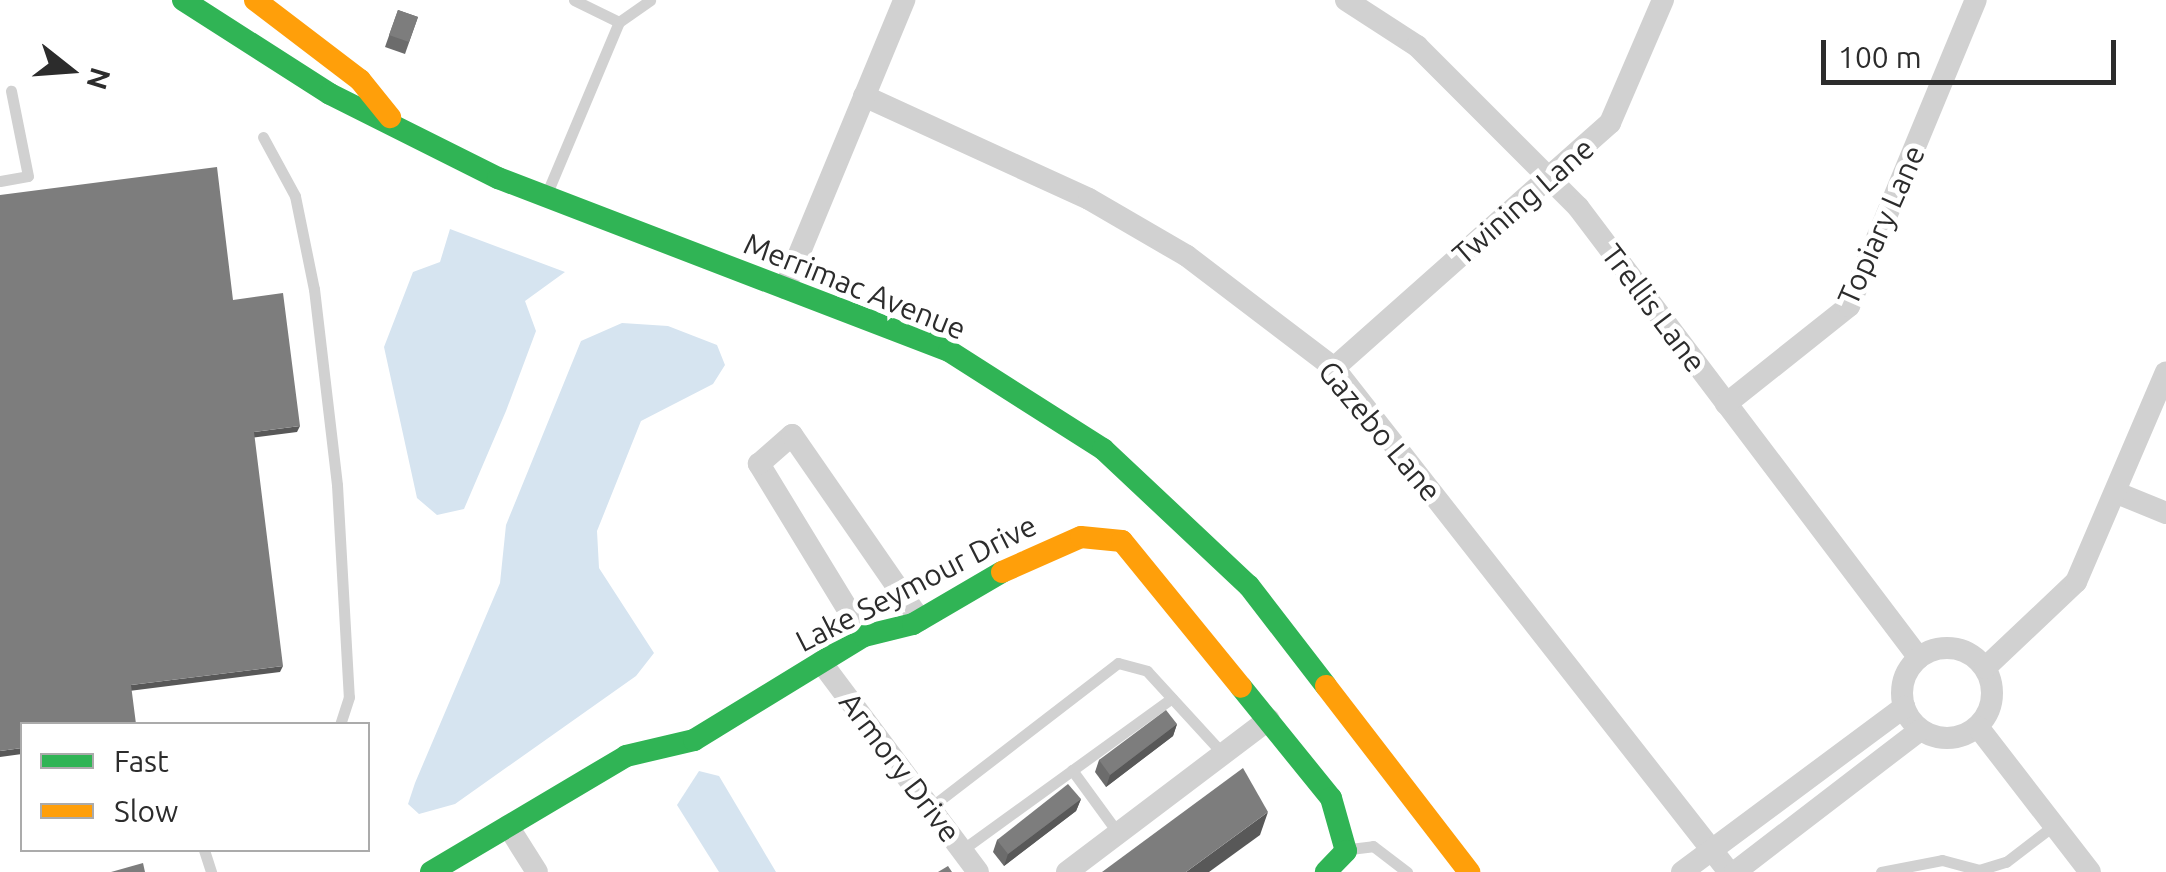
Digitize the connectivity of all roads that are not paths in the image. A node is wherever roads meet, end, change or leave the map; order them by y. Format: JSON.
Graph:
{"nodes":[{"id":1,"x":184,"y":0,"type":"edge"},
{"id":2,"x":255,"y":0,"type":"edge"},
{"id":3,"x":574,"y":0,"type":"edge"},
{"id":4,"x":650,"y":0,"type":"edge"},
{"id":5,"x":904,"y":0,"type":"edge"},
{"id":6,"x":1664,"y":0,"type":"edge"},
{"id":7,"x":1976,"y":0,"type":"edge"},
{"id":8,"x":1353,"y":1,"type":"edge"},
{"id":9,"x":619,"y":22,"type":"junction"},
{"id":10,"x":11,"y":91,"type":"dead end"},
{"id":11,"x":864,"y":96,"type":"junction"},
{"id":12,"x":390,"y":117,"type":"junction"},
{"id":13,"x":263,"y":137,"type":"dead end"},
{"id":14,"x":1551,"y":180,"type":"junction"},
{"id":15,"x":0,"y":181,"type":"edge"},
{"id":16,"x":545,"y":197,"type":"junction"},
{"id":17,"x":785,"y":288,"type":"junction"},
{"id":18,"x":1334,"y":368,"type":"junction"},
{"id":19,"x":2166,"y":372,"type":"edge"},
{"id":20,"x":1726,"y":404,"type":"junction"},
{"id":21,"x":2117,"y":493,"type":"junction"},
{"id":22,"x":2166,"y":513,"type":"edge"},
{"id":23,"x":920,"y":620,"type":"junction"},
{"id":24,"x":864,"y":636,"type":"junction"},
{"id":25,"x":1920,"y":658,"type":"junction"},
{"id":26,"x":822,"y":662,"type":"junction"},
{"id":27,"x":1985,"y":668,"type":"junction"},
{"id":28,"x":1172,"y":698,"type":"junction"},
{"id":29,"x":1904,"y":707,"type":"junction"},
{"id":30,"x":1269,"y":719,"type":"junction"},
{"id":31,"x":341,"y":722,"type":"edge"},
{"id":32,"x":1978,"y":727,"type":"junction"},
{"id":33,"x":1920,"y":730,"type":"junction"},
{"id":34,"x":1223,"y":754,"type":"junction"},
{"id":35,"x":1072,"y":770,"type":"junction"},
{"id":36,"x":931,"y":807,"type":"junction"},
{"id":37,"x":508,"y":826,"type":"junction"},
{"id":38,"x":2054,"y":826,"type":"junction"},
{"id":39,"x":1118,"y":833,"type":"junction"},
{"id":40,"x":962,"y":850,"type":"junction"},
{"id":41,"x":1710,"y":850,"type":"junction"},
{"id":42,"x":1346,"y":852,"type":"junction"},
{"id":43,"x":1740,"y":870,"type":"edge"},
{"id":44,"x":431,"y":872,"type":"edge"},
{"id":45,"x":537,"y":872,"type":"edge"},
{"id":46,"x":978,"y":872,"type":"edge"},
{"id":47,"x":1067,"y":872,"type":"edge"},
{"id":48,"x":1326,"y":872,"type":"edge"},
{"id":49,"x":1407,"y":872,"type":"edge"},
{"id":50,"x":1469,"y":872,"type":"edge"},
{"id":51,"x":1682,"y":872,"type":"edge"},
{"id":52,"x":1880,"y":872,"type":"edge"},
{"id":53,"x":2090,"y":872,"type":"edge"}],
"edges":[{"from":1,"to":12,"type":"street","name":"Merrimac Avenue"},
{"from":2,"to":12,"type":"street","name":"Merrimac Avenue"},
{"from":3,"to":9,"type":"lane"},
{"from":4,"to":9,"type":"lane"},
{"from":5,"to":11,"type":"street"},
{"from":6,"to":14,"type":"street","name":"Twining Lane"},
{"from":7,"to":20,"type":"street","name":"Topiary Lane"},
{"from":8,"to":14,"type":"street","name":"Trellis Lane"},
{"from":9,"to":16,"type":"lane"},
{"from":10,"to":15,"type":"lane"},
{"from":11,"to":17,"type":"street"},
{"from":11,"to":18,"type":"street","name":"Gazebo Lane"},
{"from":12,"to":16,"type":"street","name":"Merrimac Avenue"},
{"from":13,"to":31,"type":"lane"},
{"from":14,"to":18,"type":"street","name":"Twining Lane"},
{"from":14,"to":20,"type":"street","name":"Trellis Lane"},
{"from":16,"to":17,"type":"street","name":"Merrimac Avenue"},
{"from":17,"to":50,"type":"street","name":"Merrimac Avenue"},
{"from":18,"to":41,"type":"street","name":"Gazebo Lane"},
{"from":19,"to":21,"type":"street"},
{"from":20,"to":25,"type":"street","name":"Trellis Lane"},
{"from":21,"to":22,"type":"street"},
{"from":21,"to":27,"type":"street"},
{"from":23,"to":24,"type":"street","name":"Lake Seymour Drive"},
{"from":23,"to":24,"type":"street"},
{"from":23,"to":30,"type":"street","name":"Lake Seymour Drive"},
{"from":24,"to":26,"type":"street","name":"Lake Seymour Drive"},
{"from":25,"to":27,"type":"street"},
{"from":25,"to":29,"type":"street"},
{"from":26,"to":36,"type":"street","name":"Armory Drive"},
{"from":26,"to":37,"type":"street","name":"Lake Seymour Drive"},
{"from":27,"to":32,"type":"street"},
{"from":28,"to":34,"type":"lane"},
{"from":28,"to":35,"type":"lane"},
{"from":28,"to":36,"type":"lane"},
{"from":29,"to":33,"type":"street"},
{"from":29,"to":41,"type":"street"},
{"from":30,"to":34,"type":"street"},
{"from":30,"to":42,"type":"street","name":"Lake Seymour Drive"},
{"from":32,"to":33,"type":"street"},
{"from":32,"to":38,"type":"street"},
{"from":33,"to":43,"type":"street"},
{"from":34,"to":39,"type":"street"},
{"from":35,"to":39,"type":"lane"},
{"from":35,"to":40,"type":"lane"},
{"from":36,"to":40,"type":"street","name":"Armory Drive"},
{"from":37,"to":44,"type":"street","name":"Lake Seymour Drive"},
{"from":37,"to":45,"type":"street"},
{"from":38,"to":52,"type":"lane"},
{"from":38,"to":53,"type":"street"},
{"from":39,"to":47,"type":"street"},
{"from":40,"to":46,"type":"street","name":"Armory Drive"},
{"from":41,"to":43,"type":"street","name":"Gazebo Lane"},
{"from":41,"to":51,"type":"street"},
{"from":42,"to":48,"type":"street"},
{"from":42,"to":49,"type":"lane"}]}
